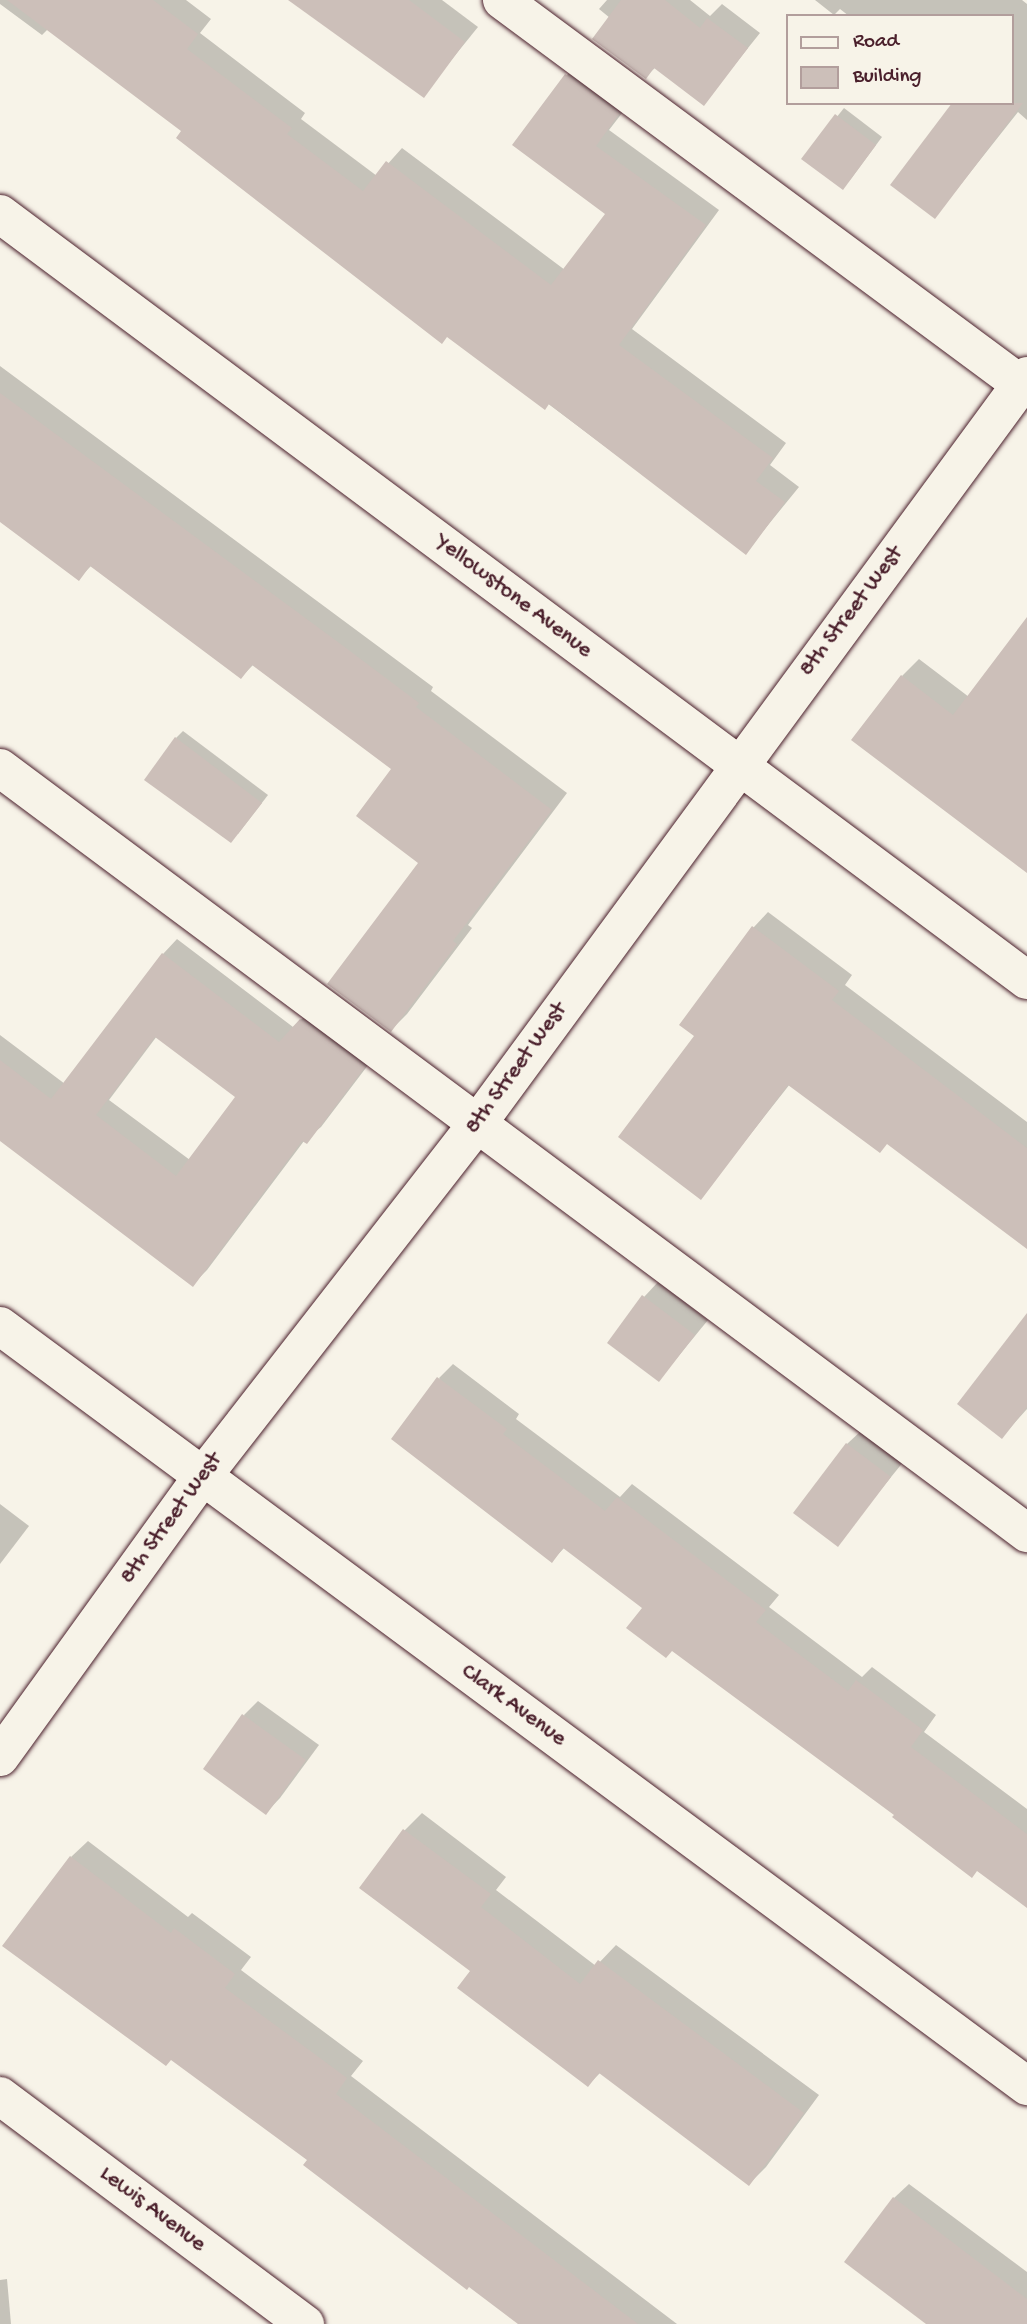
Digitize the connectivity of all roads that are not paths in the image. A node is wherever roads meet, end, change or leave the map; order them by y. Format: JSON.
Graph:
{"nodes":[{"id":1,"x":502,"y":0,"type":"edge"},
{"id":2,"x":0,"y":214,"type":"edge"},
{"id":3,"x":1025,"y":383,"type":"edge"},
{"id":4,"x":739,"y":765,"type":"junction"},
{"id":5,"x":0,"y":768,"type":"edge"},
{"id":6,"x":1027,"y":980,"type":"edge"},
{"id":7,"x":478,"y":1123,"type":"junction"},
{"id":8,"x":0,"y":1326,"type":"edge"},
{"id":9,"x":202,"y":1476,"type":"junction"},
{"id":10,"x":1027,"y":1533,"type":"edge"},
{"id":11,"x":0,"y":1757,"type":"edge"},
{"id":12,"x":1027,"y":2085,"type":"edge"},
{"id":13,"x":0,"y":2096,"type":"edge"},
{"id":14,"x":305,"y":2324,"type":"edge"}],
"edges":[{"from":1,"to":3,"type":"street"},
{"from":2,"to":4,"type":"street","name":"Yellowstone Avenue"},
{"from":3,"to":4,"type":"street","name":"8th Street West"},
{"from":4,"to":6,"type":"street","name":"Yellowstone Avenue"},
{"from":4,"to":7,"type":"street","name":"8th Street West"},
{"from":5,"to":7,"type":"street"},
{"from":7,"to":9,"type":"street","name":"8th Street West"},
{"from":7,"to":10,"type":"street"},
{"from":8,"to":9,"type":"street","name":"Clark Avenue"},
{"from":9,"to":11,"type":"street","name":"8th Street West"},
{"from":9,"to":12,"type":"street","name":"Clark Avenue"},
{"from":13,"to":14,"type":"street","name":"Lewis Avenue"}]}
